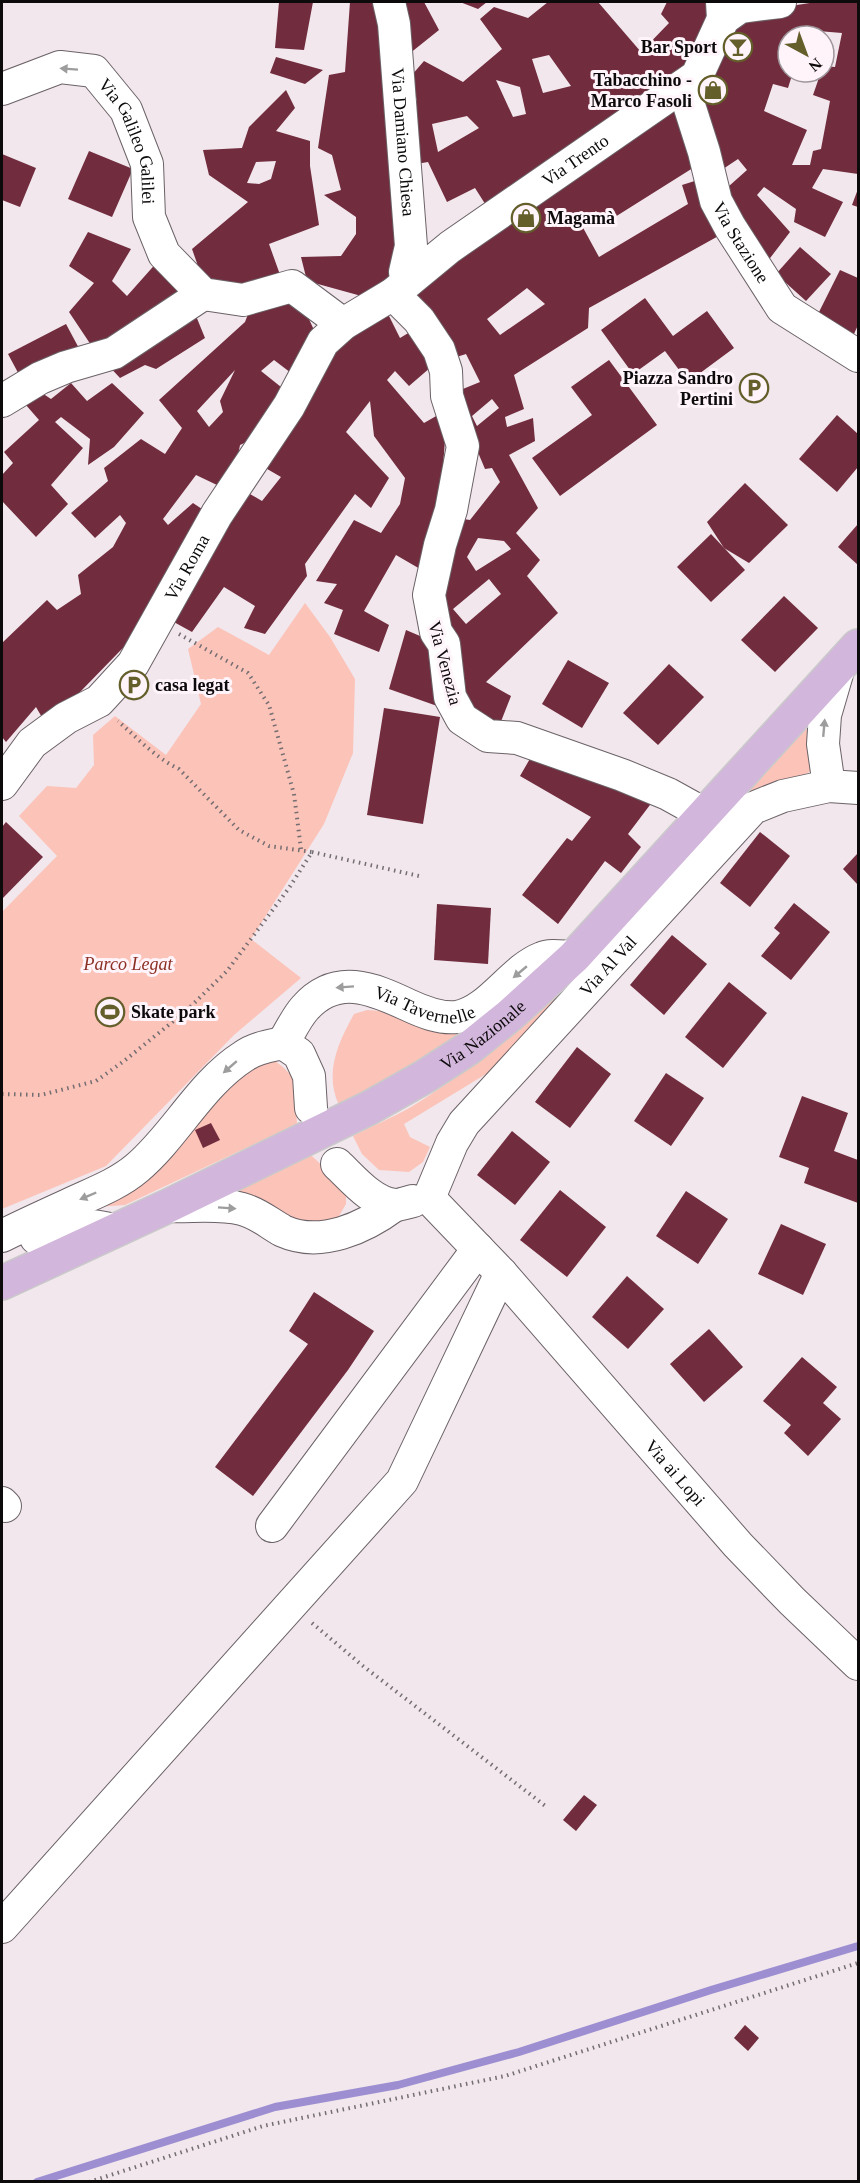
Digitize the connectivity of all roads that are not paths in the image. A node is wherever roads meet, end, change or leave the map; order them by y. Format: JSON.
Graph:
{"nodes":[{"id":1,"x":388,"y":2,"type":"edge"},
{"id":2,"x":780,"y":2,"type":"edge"},
{"id":3,"x":723,"y":10,"type":"edge"},
{"id":4,"x":683,"y":86,"type":"junction"},
{"id":5,"x":2,"y":89,"type":"edge"},
{"id":6,"x":400,"y":287,"type":"junction"},
{"id":7,"x":202,"y":294,"type":"junction"},
{"id":8,"x":343,"y":324,"type":"junction"},
{"id":9,"x":856,"y":349,"type":"edge"},
{"id":10,"x":2,"y":401,"type":"edge"},
{"id":11,"x":848,"y":656,"type":"edge"},
{"id":12,"x":2,"y":784,"type":"edge"},
{"id":13,"x":844,"y":787,"type":"edge"},
{"id":14,"x":706,"y":814,"type":"junction"},
{"id":15,"x":574,"y":957,"type":"junction"},
{"id":16,"x":283,"y":1043,"type":"junction"},
{"id":17,"x":311,"y":1108,"type":"dead end"},
{"id":18,"x":337,"y":1164,"type":"dead end"},
{"id":19,"x":429,"y":1198,"type":"junction"},
{"id":20,"x":395,"y":1205,"type":"junction"},
{"id":21,"x":168,"y":1206,"type":"junction"},
{"id":22,"x":116,"y":1230,"type":"junction"},
{"id":23,"x":2,"y":1236,"type":"edge"},
{"id":24,"x":478,"y":1249,"type":"junction"},
{"id":25,"x":2,"y":1254,"type":"edge"},
{"id":26,"x":501,"y":1273,"type":"junction"},
{"id":27,"x":2,"y":1283,"type":"edge"},
{"id":28,"x":272,"y":1526,"type":"dead end"},
{"id":29,"x":858,"y":1664,"type":"edge"},
{"id":30,"x":2,"y":1928,"type":"edge"}],
"edges":[{"from":1,"to":6,"type":"street","name":"Via Damiano Chiesa"},
{"from":2,"to":3,"type":"street"},
{"from":3,"to":4,"type":"street","name":"Via Trento"},
{"from":4,"to":6,"type":"street","name":"Via Trento"},
{"from":4,"to":9,"type":"street","name":"Via Stazione"},
{"from":7,"to":5,"type":"street","name":"Via Galileo Galilei","one_way":true},
{"from":6,"to":8,"type":"street","name":"Via Trento"},
{"from":6,"to":14,"type":"street","name":"Via Venezia"},
{"from":7,"to":8,"type":"street"},
{"from":7,"to":10,"type":"street"},
{"from":8,"to":12,"type":"street","name":"Via Roma"},
{"from":13,"to":11,"type":"street","one_way":true},
{"from":11,"to":14,"type":"main road","name":"Via Nazionale"},
{"from":13,"to":19,"type":"street","name":"Via Al Val"},
{"from":14,"to":15,"type":"main road","name":"Via Nazionale"},
{"from":15,"to":16,"type":"street","name":"Via Tavernelle","one_way":true},
{"from":15,"to":21,"type":"main road","name":"Via Nazionale"},
{"from":16,"to":17,"type":"street"},
{"from":16,"to":23,"type":"street","one_way":true},
{"from":18,"to":20,"type":"street"},
{"from":19,"to":20,"type":"street"},
{"from":19,"to":24,"type":"street"},
{"from":21,"to":20,"type":"street","one_way":true},
{"from":21,"to":22,"type":"main road","name":"Via Nazionale"},
{"from":22,"to":25,"type":"street"},
{"from":22,"to":27,"type":"main road","name":"Via Nazionale"},
{"from":24,"to":26,"type":"street"},
{"from":24,"to":28,"type":"street"},
{"from":26,"to":29,"type":"street","name":"Via ai Lopi"},
{"from":26,"to":30,"type":"street"}]}
